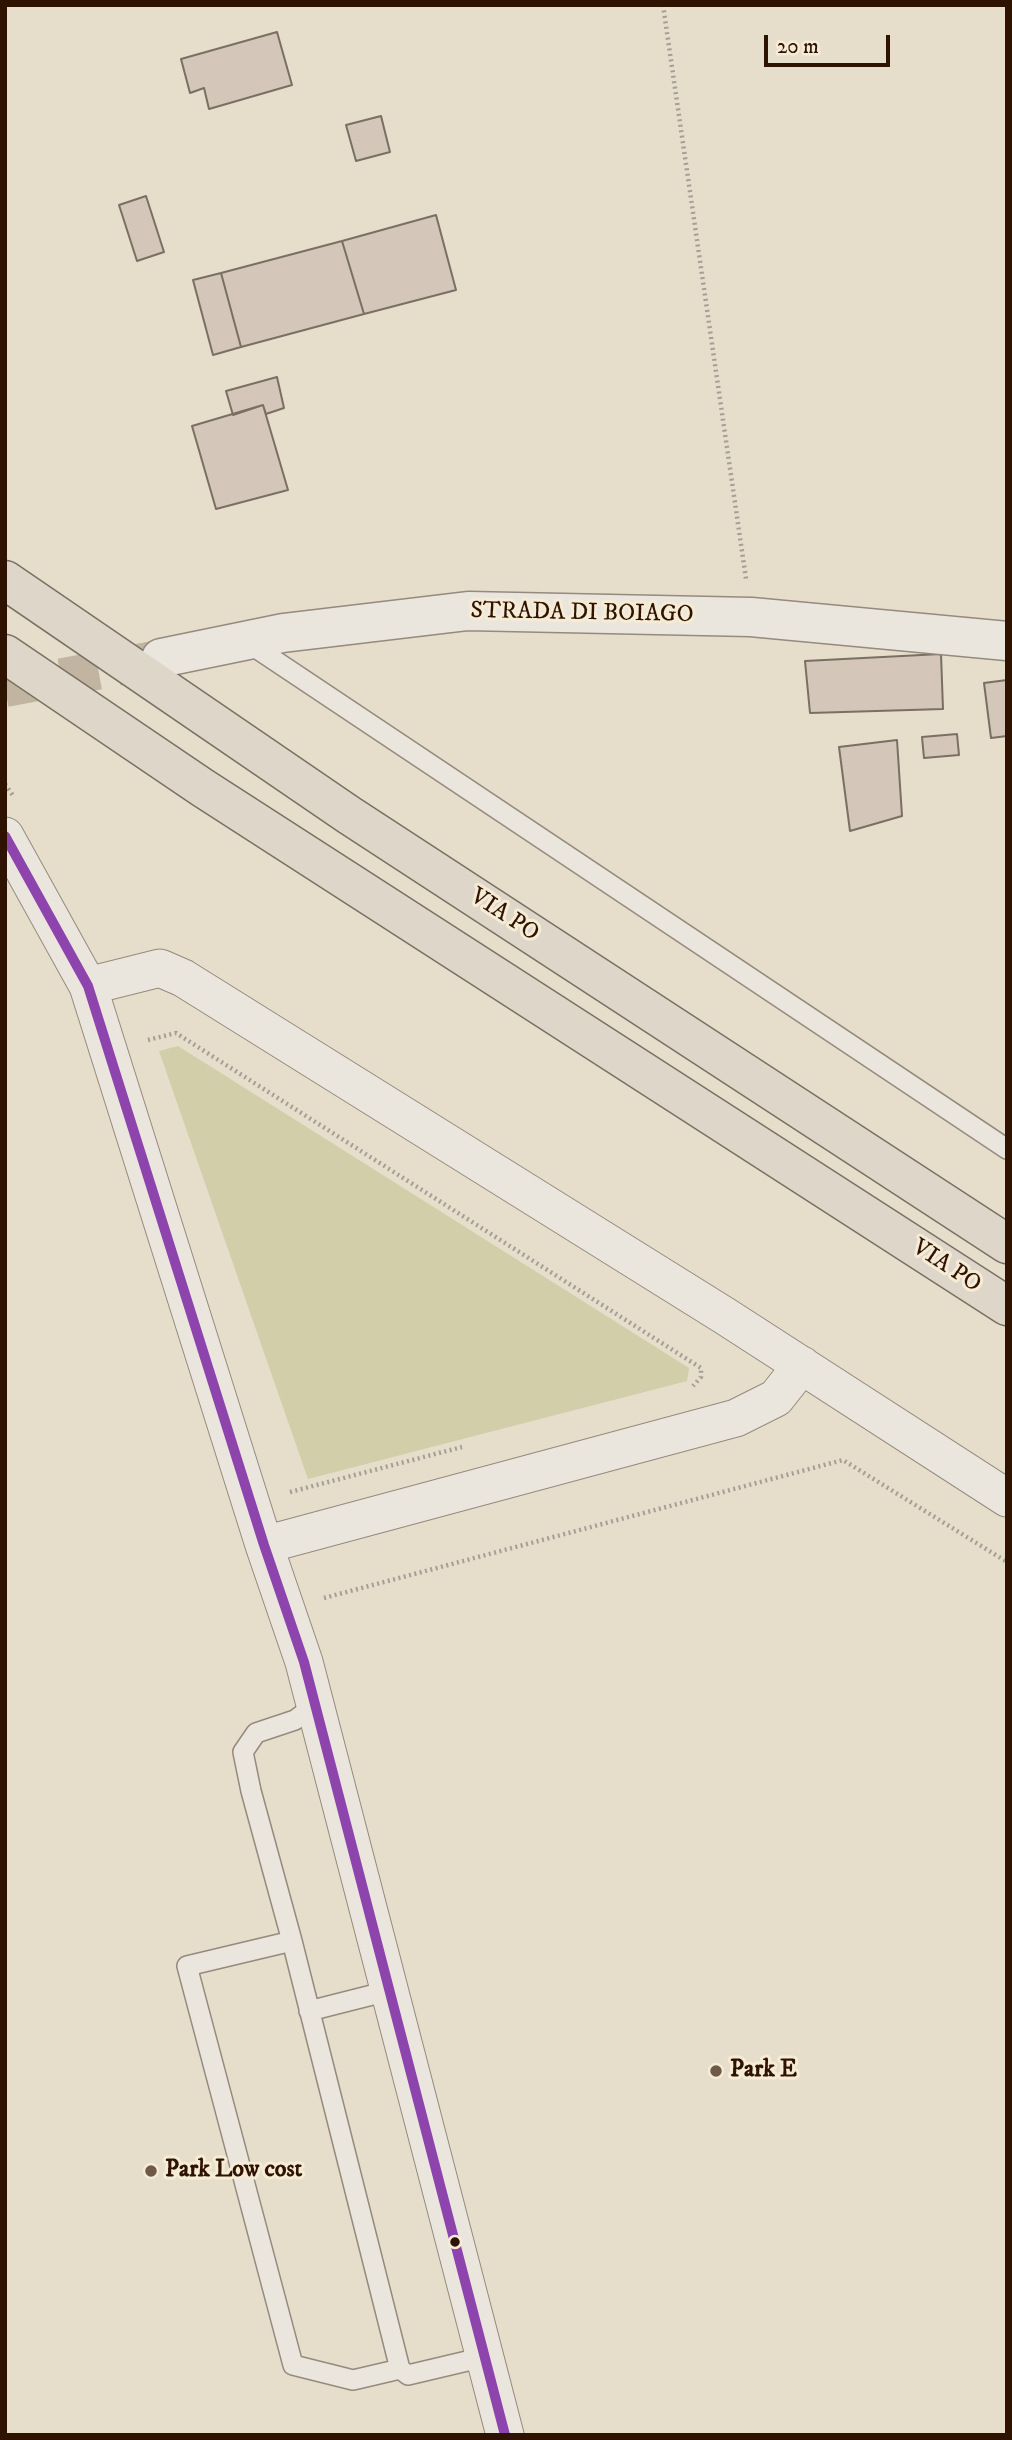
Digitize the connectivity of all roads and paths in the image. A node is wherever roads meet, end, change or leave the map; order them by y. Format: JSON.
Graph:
{"nodes":[{"id":1,"x":663,"y":5,"type":"edge"},
{"id":2,"x":5,"y":580,"type":"edge"},
{"id":3,"x":751,"y":618,"type":"junction"},
{"id":4,"x":1007,"y":640,"type":"edge"},
{"id":5,"x":246,"y":641,"type":"junction"},
{"id":6,"x":5,"y":654,"type":"edge"},
{"id":7,"x":161,"y":658,"type":"tunnel mouth"},
{"id":8,"x":5,"y":836,"type":"edge"},
{"id":9,"x":88,"y":986,"type":"junction"},
{"id":10,"x":144,"y":1041,"type":"dead end"},
{"id":11,"x":1007,"y":1149,"type":"edge"},
{"id":12,"x":1007,"y":1244,"type":"edge"},
{"id":13,"x":1007,"y":1306,"type":"edge"},
{"id":14,"x":802,"y":1365,"type":"junction"},
{"id":15,"x":686,"y":1388,"type":"dead end"},
{"id":16,"x":475,"y":1443,"type":"dead end"},
{"id":17,"x":290,"y":1492,"type":"dead end"},
{"id":18,"x":1007,"y":1498,"type":"edge"},
{"id":19,"x":264,"y":1545,"type":"junction"},
{"id":20,"x":1007,"y":1562,"type":"edge"},
{"id":21,"x":323,"y":1599,"type":"dead end"},
{"id":22,"x":315,"y":1705,"type":"junction"},
{"id":23,"x":292,"y":1941,"type":"junction"},
{"id":24,"x":388,"y":1991,"type":"junction"},
{"id":25,"x":309,"y":2011,"type":"junction"},
{"id":26,"x":484,"y":2357,"type":"junction"},
{"id":27,"x":400,"y":2369,"type":"junction"},
{"id":28,"x":505,"y":2435,"type":"edge"}],
"edges":[{"from":1,"to":3,"type":"path"},
{"from":2,"to":12,"type":"highway","name":"VIA PO"},
{"from":3,"to":4,"type":"street","name":"STRADA DI BOIAGO"},
{"from":3,"to":5,"type":"street","name":"STRADA DI BOIAGO"},
{"from":5,"to":7,"type":"street","name":"STRADA DI BOIAGO"},
{"from":5,"to":11,"type":"lane"},
{"from":6,"to":13,"type":"highway","name":"VIA PO"},
{"from":8,"to":9,"type":"street"},
{"from":9,"to":14,"type":"street"},
{"from":9,"to":19,"type":"street"},
{"from":10,"to":15,"type":"path"},
{"from":14,"to":18,"type":"street"},
{"from":14,"to":19,"type":"street"},
{"from":16,"to":17,"type":"path"},
{"from":19,"to":22,"type":"street"},
{"from":20,"to":21,"type":"path"},
{"from":22,"to":23,"type":"lane"},
{"from":22,"to":24,"type":"street"},
{"from":23,"to":25,"type":"lane"},
{"from":23,"to":27,"type":"lane"},
{"from":24,"to":25,"type":"lane"},
{"from":24,"to":26,"type":"street"},
{"from":25,"to":27,"type":"lane"},
{"from":26,"to":27,"type":"lane"},
{"from":26,"to":28,"type":"street"}]}
